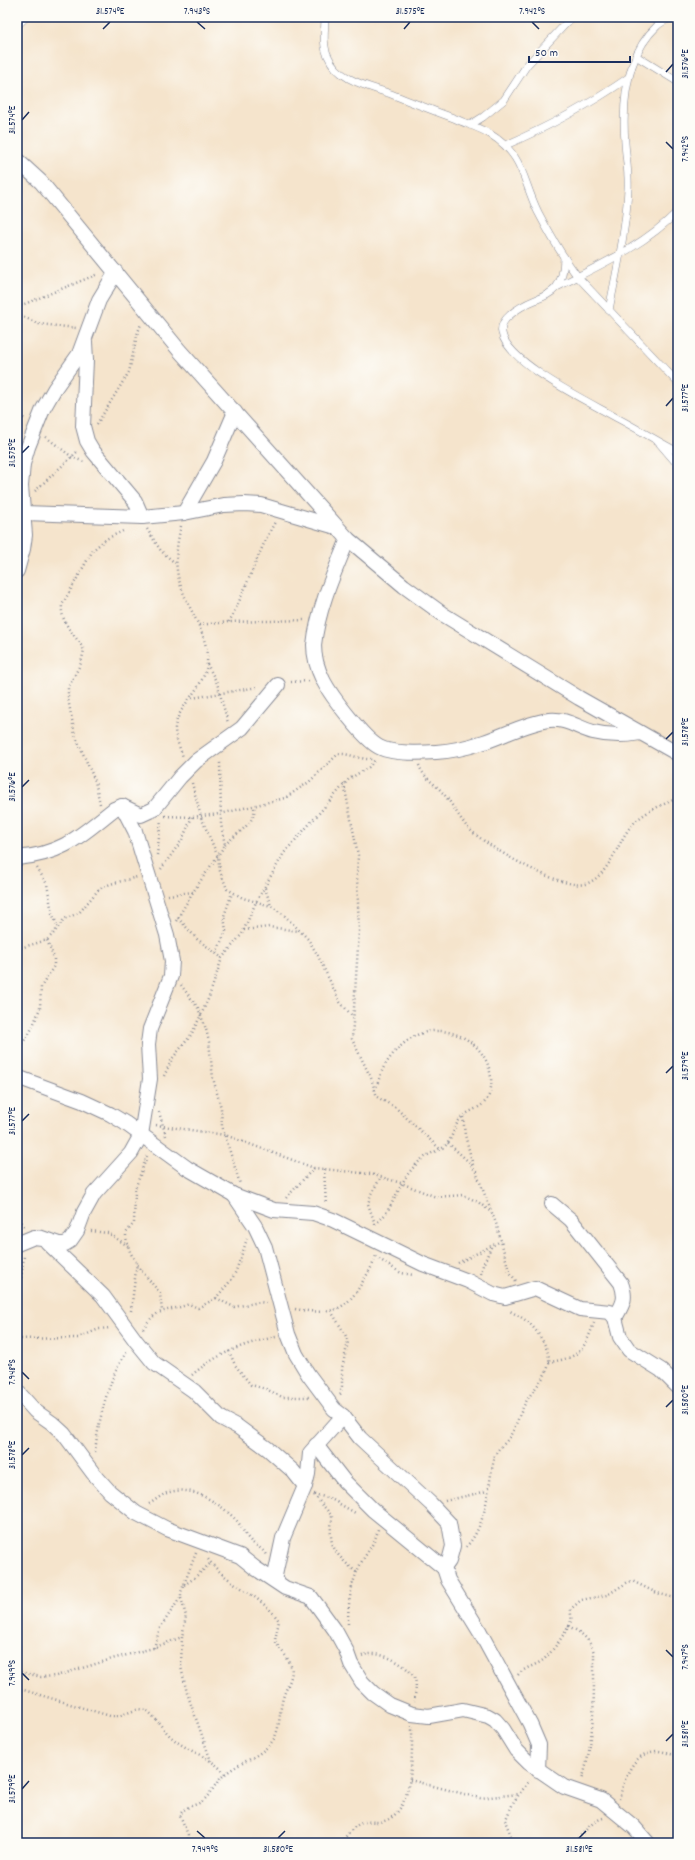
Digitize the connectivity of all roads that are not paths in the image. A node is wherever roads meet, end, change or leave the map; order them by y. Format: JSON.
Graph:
{"nodes":[{"id":1,"x":26,"y":17,"type":"edge"},
{"id":2,"x":325,"y":17,"type":"edge"},
{"id":3,"x":572,"y":17,"type":"edge"},
{"id":4,"x":672,"y":17,"type":"edge"},
{"id":5,"x":17,"y":26,"type":"edge"},
{"id":6,"x":636,"y":56,"type":"junction"},
{"id":7,"x":628,"y":78,"type":"junction"},
{"id":8,"x":678,"y":82,"type":"edge"},
{"id":9,"x":470,"y":125,"type":"junction"},
{"id":10,"x":506,"y":145,"type":"junction"},
{"id":11,"x":17,"y":160,"type":"edge"},
{"id":12,"x":678,"y":211,"type":"edge"},
{"id":13,"x":620,"y":256,"type":"junction"},
{"id":14,"x":564,"y":258,"type":"junction"},
{"id":15,"x":114,"y":270,"type":"junction"},
{"id":16,"x":578,"y":277,"type":"junction"},
{"id":17,"x":557,"y":287,"type":"junction"},
{"id":18,"x":609,"y":310,"type":"junction"},
{"id":19,"x":86,"y":335,"type":"junction"},
{"id":20,"x":678,"y":383,"type":"edge"},
{"id":21,"x":235,"y":412,"type":"junction"},
{"id":22,"x":657,"y":441,"type":"junction"},
{"id":23,"x":678,"y":452,"type":"edge"},
{"id":24,"x":678,"y":465,"type":"edge"},
{"id":25,"x":23,"y":507,"type":"junction"},
{"id":26,"x":184,"y":513,"type":"junction"},
{"id":27,"x":142,"y":517,"type":"junction"},
{"id":28,"x":336,"y":526,"type":"junction"},
{"id":29,"x":348,"y":539,"type":"junction"},
{"id":30,"x":17,"y":571,"type":"edge"},
{"id":31,"x":278,"y":685,"type":"road end"},
{"id":32,"x":640,"y":733,"type":"junction"},
{"id":33,"x":678,"y":754,"type":"edge"},
{"id":34,"x":122,"y":806,"type":"junction"},
{"id":35,"x":18,"y":858,"type":"edge"},
{"id":36,"x":17,"y":1077,"type":"edge"},
{"id":37,"x":143,"y":1132,"type":"junction"},
{"id":38,"x":238,"y":1196,"type":"junction"},
{"id":39,"x":552,"y":1204,"type":"dead end"},
{"id":40,"x":75,"y":1234,"type":"junction"},
{"id":41,"x":42,"y":1238,"type":"junction"},
{"id":42,"x":21,"y":1242,"type":"edge"},
{"id":43,"x":75,"y":1268,"type":"junction"},
{"id":44,"x":615,"y":1318,"type":"junction"},
{"id":45,"x":678,"y":1386,"type":"edge"},
{"id":46,"x":17,"y":1391,"type":"edge"},
{"id":47,"x":343,"y":1416,"type":"junction"},
{"id":48,"x":316,"y":1445,"type":"junction"},
{"id":49,"x":305,"y":1486,"type":"junction"},
{"id":50,"x":446,"y":1565,"type":"junction"},
{"id":51,"x":275,"y":1576,"type":"junction"},
{"id":52,"x":538,"y":1770,"type":"junction"},
{"id":53,"x":648,"y":1843,"type":"edge"}],
"edges":[{"from":1,"to":5,"type":"lane"},
{"from":2,"to":9,"type":"lane"},
{"from":3,"to":9,"type":"lane"},
{"from":4,"to":6,"type":"lane"},
{"from":6,"to":7,"type":"lane"},
{"from":6,"to":8,"type":"lane"},
{"from":7,"to":10,"type":"lane"},
{"from":7,"to":13,"type":"lane"},
{"from":9,"to":10,"type":"lane"},
{"from":10,"to":14,"type":"lane"},
{"from":11,"to":15,"type":"street"},
{"from":12,"to":13,"type":"lane"},
{"from":13,"to":16,"type":"lane"},
{"from":13,"to":18,"type":"lane"},
{"from":14,"to":16,"type":"lane"},
{"from":14,"to":17,"type":"lane"},
{"from":15,"to":19,"type":"street"},
{"from":15,"to":21,"type":"street"},
{"from":16,"to":17,"type":"lane"},
{"from":16,"to":18,"type":"lane"},
{"from":17,"to":22,"type":"lane"},
{"from":18,"to":20,"type":"lane"},
{"from":19,"to":25,"type":"street"},
{"from":19,"to":27,"type":"street"},
{"from":21,"to":26,"type":"street"},
{"from":21,"to":28,"type":"street"},
{"from":22,"to":23,"type":"lane"},
{"from":22,"to":24,"type":"lane"},
{"from":25,"to":27,"type":"street"},
{"from":25,"to":30,"type":"street"},
{"from":26,"to":27,"type":"street"},
{"from":26,"to":28,"type":"street"},
{"from":28,"to":29,"type":"street"},
{"from":29,"to":32,"type":"street"},
{"from":29,"to":32,"type":"street"},
{"from":31,"to":34,"type":"street"},
{"from":32,"to":33,"type":"street"},
{"from":34,"to":35,"type":"street"},
{"from":34,"to":37,"type":"street"},
{"from":36,"to":37,"type":"street"},
{"from":37,"to":38,"type":"street"},
{"from":37,"to":40,"type":"street"},
{"from":38,"to":44,"type":"street"},
{"from":38,"to":47,"type":"street"},
{"from":39,"to":44,"type":"street"},
{"from":40,"to":41,"type":"street"},
{"from":40,"to":43,"type":"street"},
{"from":41,"to":42,"type":"street"},
{"from":41,"to":43,"type":"street"},
{"from":43,"to":49,"type":"street"},
{"from":44,"to":45,"type":"street"},
{"from":46,"to":51,"type":"street"},
{"from":47,"to":48,"type":"street"},
{"from":47,"to":50,"type":"street"},
{"from":48,"to":49,"type":"street"},
{"from":48,"to":50,"type":"street"},
{"from":49,"to":51,"type":"street"},
{"from":50,"to":52,"type":"street"},
{"from":51,"to":52,"type":"street"},
{"from":52,"to":53,"type":"street"}]}
